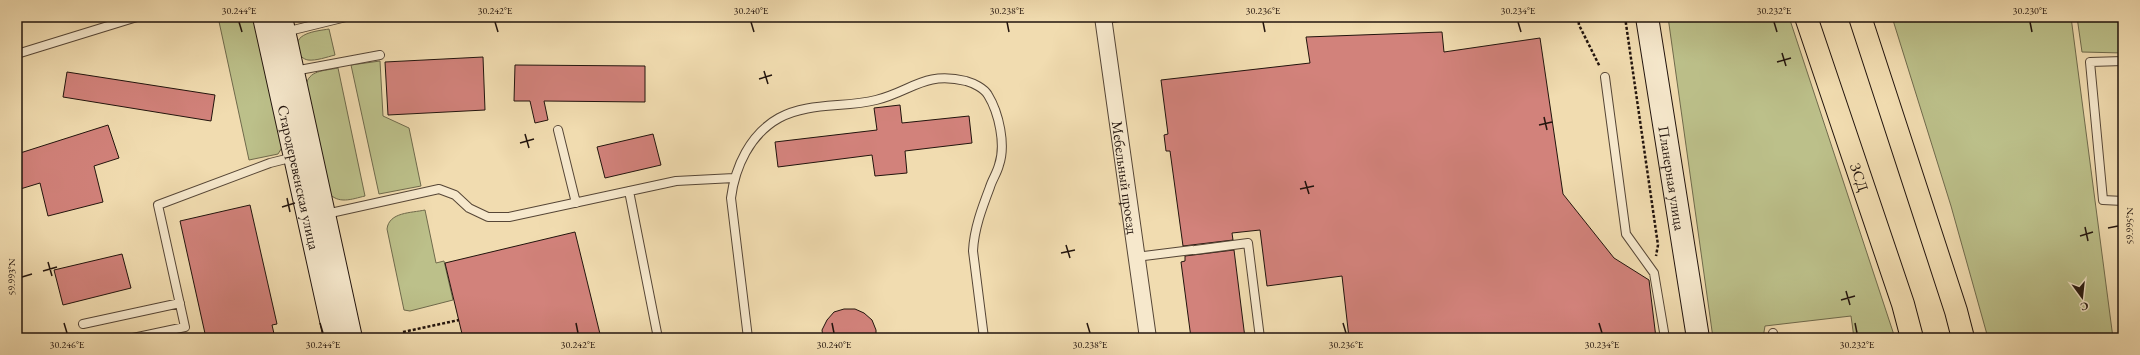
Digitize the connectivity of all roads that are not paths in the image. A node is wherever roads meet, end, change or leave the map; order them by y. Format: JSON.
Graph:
{"nodes":[{"id":1,"x":137,"y":17,"type":"edge"},
{"id":2,"x":346,"y":17,"type":"edge"},
{"id":3,"x":1120,"y":17,"type":"edge"},
{"id":4,"x":1647,"y":17,"type":"edge"},
{"id":5,"x":1806,"y":17,"type":"edge"},
{"id":6,"x":1860,"y":17,"type":"edge"},
{"id":7,"x":1103,"y":18,"type":"edge"},
{"id":8,"x":274,"y":25,"type":"edge"},
{"id":9,"x":17,"y":54,"type":"edge"},
{"id":10,"x":380,"y":55,"type":"dead end"},
{"id":11,"x":2123,"y":61,"type":"edge"},
{"id":12,"x":285,"y":74,"type":"junction"},
{"id":13,"x":1605,"y":77,"type":"road end"},
{"id":14,"x":558,"y":130,"type":"dead end"},
{"id":15,"x":303,"y":155,"type":"junction"},
{"id":16,"x":734,"y":178,"type":"junction"},
{"id":17,"x":629,"y":191,"type":"junction"},
{"id":18,"x":2123,"y":201,"type":"edge"},
{"id":19,"x":576,"y":203,"type":"junction"},
{"id":20,"x":316,"y":216,"type":"junction"},
{"id":21,"x":1136,"y":257,"type":"junction"},
{"id":22,"x":180,"y":303,"type":"junction"},
{"id":23,"x":83,"y":324,"type":"dead end"},
{"id":24,"x":133,"y":338,"type":"edge"},
{"id":25,"x":335,"y":338,"type":"edge"},
{"id":26,"x":351,"y":338,"type":"edge"},
{"id":27,"x":658,"y":338,"type":"edge"},
{"id":28,"x":748,"y":338,"type":"edge"},
{"id":29,"x":984,"y":338,"type":"edge"},
{"id":30,"x":1148,"y":338,"type":"edge"},
{"id":31,"x":1260,"y":338,"type":"edge"},
{"id":32,"x":1665,"y":338,"type":"edge"},
{"id":33,"x":1698,"y":338,"type":"edge"},
{"id":34,"x":1912,"y":338,"type":"edge"},
{"id":35,"x":1963,"y":338,"type":"edge"}],
"edges":[{"from":1,"to":9,"type":"lane"},
{"from":2,"to":8,"type":"lane"},
{"from":3,"to":7,"type":"lane"},
{"from":4,"to":33,"type":"street","name":"Планерная улица"},
{"from":5,"to":34,"type":"highway","name":"ЗСД"},
{"from":6,"to":35,"type":"highway"},
{"from":7,"to":21,"type":"street","name":"Мебельный проезд"},
{"from":8,"to":12,"type":"street","name":"Стародеревенская улица"},
{"from":10,"to":12,"type":"lane"},
{"from":11,"to":18,"type":"lane"},
{"from":12,"to":15,"type":"street","name":"Стародеревенская улица"},
{"from":13,"to":32,"type":"lane"},
{"from":14,"to":19,"type":"lane"},
{"from":15,"to":20,"type":"street","name":"Стародеревенская улица"},
{"from":15,"to":22,"type":"lane"},
{"from":16,"to":17,"type":"lane"},
{"from":16,"to":28,"type":"lane"},
{"from":16,"to":29,"type":"lane"},
{"from":17,"to":19,"type":"lane"},
{"from":17,"to":27,"type":"lane"},
{"from":19,"to":20,"type":"lane"},
{"from":20,"to":25,"type":"street","name":"Стародеревенская улица"},
{"from":20,"to":26,"type":"street","name":"Стародеревенская улица"},
{"from":21,"to":30,"type":"street","name":"Мебельный проезд"},
{"from":21,"to":31,"type":"lane"},
{"from":22,"to":23,"type":"lane"},
{"from":22,"to":24,"type":"lane"}]}
